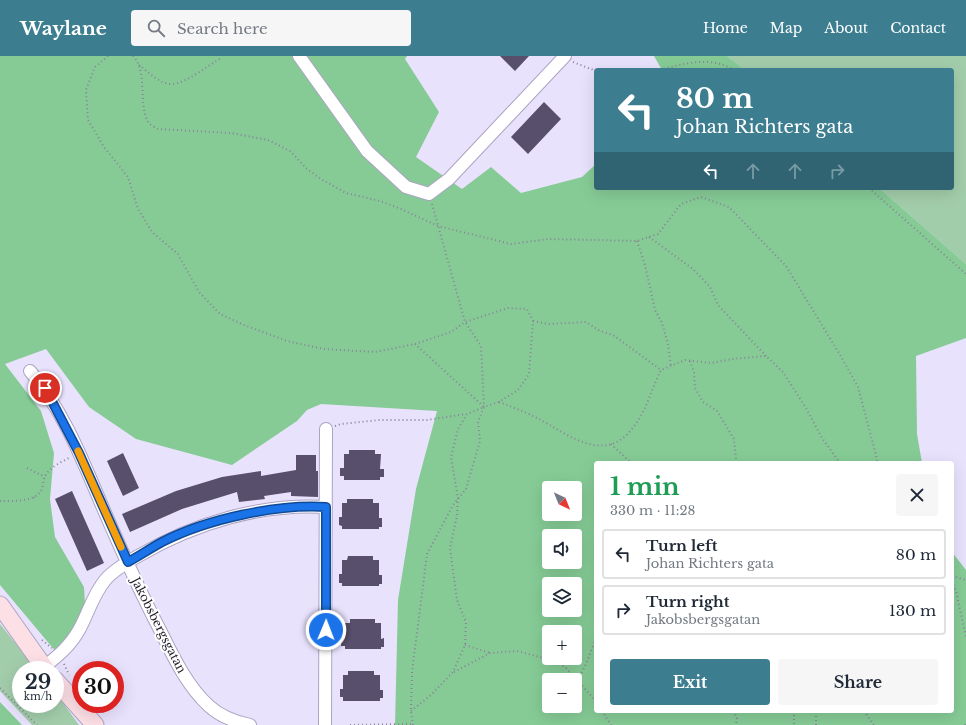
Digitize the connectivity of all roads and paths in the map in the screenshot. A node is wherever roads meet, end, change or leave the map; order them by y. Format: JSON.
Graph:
{"nodes":[{"id":1,"x":108,"y":56,"type":"edge"},
{"id":2,"x":133,"y":56,"type":"edge"},
{"id":3,"x":299,"y":56,"type":"edge"},
{"id":4,"x":564,"y":57,"type":"edge"},
{"id":5,"x":221,"y":58,"type":"dead end"},
{"id":6,"x":139,"y":65,"type":"junction"},
{"id":7,"x":670,"y":68,"type":"edge"},
{"id":8,"x":731,"y":68,"type":"edge"},
{"id":9,"x":594,"y":70,"type":"edge"},
{"id":10,"x":871,"y":190,"type":"edge"},
{"id":11,"x":429,"y":194,"type":"junction"},
{"id":12,"x":438,"y":226,"type":"junction"},
{"id":13,"x":649,"y":237,"type":"junction"},
{"id":14,"x":637,"y":241,"type":"junction"},
{"id":15,"x":966,"y":274,"type":"edge"},
{"id":16,"x":533,"y":321,"type":"junction"},
{"id":17,"x":465,"y":322,"type":"junction"},
{"id":18,"x":415,"y":344,"type":"junction"},
{"id":19,"x":766,"y":356,"type":"junction"},
{"id":20,"x":690,"y":361,"type":"junction"},
{"id":21,"x":671,"y":366,"type":"junction"},
{"id":22,"x":661,"y":370,"type":"junction"},
{"id":23,"x":30,"y":371,"type":"dead end"},
{"id":24,"x":498,"y":402,"type":"junction"},
{"id":25,"x":484,"y":407,"type":"junction"},
{"id":26,"x":467,"y":414,"type":"junction"},
{"id":27,"x":326,"y":430,"type":"joint"},
{"id":28,"x":611,"y":444,"type":"junction"},
{"id":29,"x":79,"y":453,"type":"junction"},
{"id":30,"x":629,"y":461,"type":"edge"},
{"id":31,"x":737,"y":461,"type":"edge"},
{"id":32,"x":839,"y":461,"type":"edge"},
{"id":33,"x":877,"y":461,"type":"edge"},
{"id":34,"x":27,"y":468,"type":"dead end"},
{"id":35,"x":45,"y":477,"type":"junction"},
{"id":36,"x":34,"y":496,"type":"junction"},
{"id":37,"x":458,"y":499,"type":"junction"},
{"id":38,"x":36,"y":500,"type":"dead end"},
{"id":39,"x":0,"y":501,"type":"edge"},
{"id":40,"x":326,"y":507,"type":"junction"},
{"id":41,"x":128,"y":562,"type":"junction"},
{"id":42,"x":954,"y":577,"type":"edge"},
{"id":43,"x":966,"y":580,"type":"edge"},
{"id":44,"x":954,"y":586,"type":"edge"},
{"id":45,"x":0,"y":605,"type":"edge"},
{"id":46,"x":966,"y":637,"type":"edge"},
{"id":47,"x":594,"y":643,"type":"edge"},
{"id":48,"x":465,"y":645,"type":"junction"},
{"id":49,"x":490,"y":653,"type":"junction"},
{"id":50,"x":40,"y":661,"type":"edge"},
{"id":51,"x":57,"y":661,"type":"edge"},
{"id":52,"x":452,"y":672,"type":"junction"},
{"id":53,"x":571,"y":673,"type":"edge"},
{"id":54,"x":582,"y":673,"type":"edge"},
{"id":55,"x":582,"y":685,"type":"edge"},
{"id":56,"x":0,"y":688,"type":"edge"},
{"id":57,"x":64,"y":690,"type":"edge"},
{"id":58,"x":594,"y":699,"type":"edge"},
{"id":59,"x":411,"y":711,"type":"junction"},
{"id":60,"x":603,"y":713,"type":"edge"},
{"id":61,"x":734,"y":713,"type":"edge"},
{"id":62,"x":794,"y":713,"type":"edge"},
{"id":63,"x":816,"y":713,"type":"edge"},
{"id":64,"x":865,"y":713,"type":"edge"},
{"id":65,"x":37,"y":725,"type":"edge"},
{"id":66,"x":95,"y":725,"type":"edge"},
{"id":67,"x":250,"y":725,"type":"edge"},
{"id":68,"x":325,"y":725,"type":"edge"},
{"id":69,"x":350,"y":725,"type":"edge"},
{"id":70,"x":412,"y":725,"type":"edge"},
{"id":71,"x":611,"y":725,"type":"edge"},
{"id":72,"x":736,"y":725,"type":"edge"},
{"id":73,"x":794,"y":725,"type":"edge"},
{"id":74,"x":816,"y":725,"type":"edge"},
{"id":75,"x":874,"y":725,"type":"edge"}],
"edges":[{"from":1,"to":18,"type":"path"},
{"from":2,"to":6,"type":"path"},
{"from":3,"to":11,"type":"street"},
{"from":4,"to":9,"type":"path"},
{"from":4,"to":11,"type":"street"},
{"from":5,"to":6,"type":"path"},
{"from":6,"to":12,"type":"path"},
{"from":7,"to":8,"type":"path"},
{"from":10,"to":15,"type":"path"},
{"from":11,"to":12,"type":"path"},
{"from":12,"to":14,"type":"path"},
{"from":12,"to":17,"type":"path"},
{"from":13,"to":14,"type":"path"},
{"from":13,"to":19,"type":"path"},
{"from":13,"to":33,"type":"path"},
{"from":14,"to":21,"type":"path"},
{"from":16,"to":17,"type":"path"},
{"from":16,"to":22,"type":"path"},
{"from":16,"to":24,"type":"path"},
{"from":17,"to":18,"type":"path"},
{"from":17,"to":25,"type":"path"},
{"from":18,"to":25,"type":"path"},
{"from":19,"to":20,"type":"path"},
{"from":19,"to":32,"type":"path"},
{"from":20,"to":21,"type":"path"},
{"from":20,"to":31,"type":"path"},
{"from":21,"to":22,"type":"path"},
{"from":22,"to":28,"type":"path"},
{"from":23,"to":29,"type":"street","name":"Jakobsbergsgatan"},
{"from":24,"to":25,"type":"path"},
{"from":24,"to":28,"type":"path"},
{"from":25,"to":26,"type":"path"},
{"from":25,"to":37,"type":"path"},
{"from":26,"to":27,"type":"path"},
{"from":26,"to":37,"type":"path"},
{"from":27,"to":40,"type":"street"},
{"from":28,"to":30,"type":"path"},
{"from":29,"to":35,"type":"path"},
{"from":29,"to":41,"type":"street","name":"Jakobsbergsgatan"},
{"from":34,"to":35,"type":"path"},
{"from":35,"to":36,"type":"path"},
{"from":36,"to":38,"type":"path"},
{"from":36,"to":39,"type":"path"},
{"from":37,"to":48,"type":"path"},
{"from":37,"to":59,"type":"path"},
{"from":40,"to":41,"type":"street"},
{"from":40,"to":68,"type":"street"},
{"from":41,"to":51,"type":"street"},
{"from":41,"to":67,"type":"street","name":"Jakobsbergsgatan"},
{"from":42,"to":43,"type":"path"},
{"from":44,"to":46,"type":"path"},
{"from":45,"to":50,"type":"street"},
{"from":47,"to":54,"type":"path"},
{"from":48,"to":49,"type":"path"},
{"from":48,"to":52,"type":"path"},
{"from":49,"to":52,"type":"path"},
{"from":49,"to":53,"type":"path"},
{"from":52,"to":59,"type":"path"},
{"from":55,"to":58,"type":"path"},
{"from":56,"to":65,"type":"path"},
{"from":57,"to":66,"type":"street"},
{"from":59,"to":70,"type":"path"},
{"from":60,"to":71,"type":"path"},
{"from":61,"to":72,"type":"path"},
{"from":62,"to":73,"type":"path"},
{"from":63,"to":74,"type":"path"},
{"from":64,"to":75,"type":"path"},
{"from":69,"to":70,"type":"path"}]}
